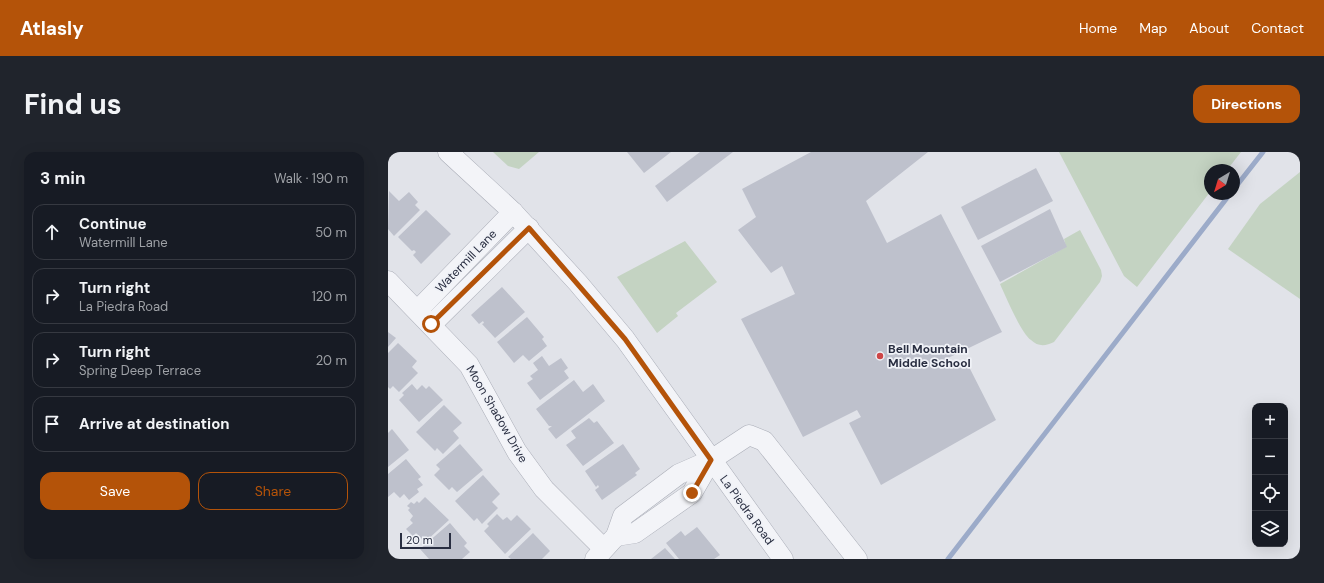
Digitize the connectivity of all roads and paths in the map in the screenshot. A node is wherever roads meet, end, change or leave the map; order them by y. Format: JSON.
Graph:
{"nodes":[{"id":1,"x":448,"y":152,"type":"edge"},
{"id":2,"x":513,"y":212,"type":"junction"},
{"id":3,"x":529,"y":228,"type":"junction"},
{"id":4,"x":388,"y":282,"type":"edge"},
{"id":5,"x":418,"y":310,"type":"junction"},
{"id":6,"x":431,"y":324,"type":"junction"},
{"id":7,"x":711,"y":460,"type":"junction"},
{"id":8,"x":605,"y":548,"type":"edge"},
{"id":9,"x":782,"y":559,"type":"edge"},
{"id":10,"x":857,"y":559,"type":"edge"}],
"edges":[{"from":1,"to":2,"type":"street","name":"La Piedra Road"},
{"from":2,"to":3,"type":"street","name":"La Piedra Road"},
{"from":2,"to":5,"type":"street","name":"Watermill Lane"},
{"from":3,"to":6,"type":"street","name":"Watermill Lane"},
{"from":3,"to":7,"type":"street","name":"La Piedra Road"},
{"from":4,"to":5,"type":"street","name":"Moon Shadow Drive"},
{"from":5,"to":6,"type":"street","name":"Moon Shadow Drive"},
{"from":6,"to":8,"type":"street","name":"Moon Shadow Drive"},
{"from":7,"to":8,"type":"street"},
{"from":7,"to":9,"type":"street","name":"La Piedra Road"},
{"from":7,"to":10,"type":"street"}]}
